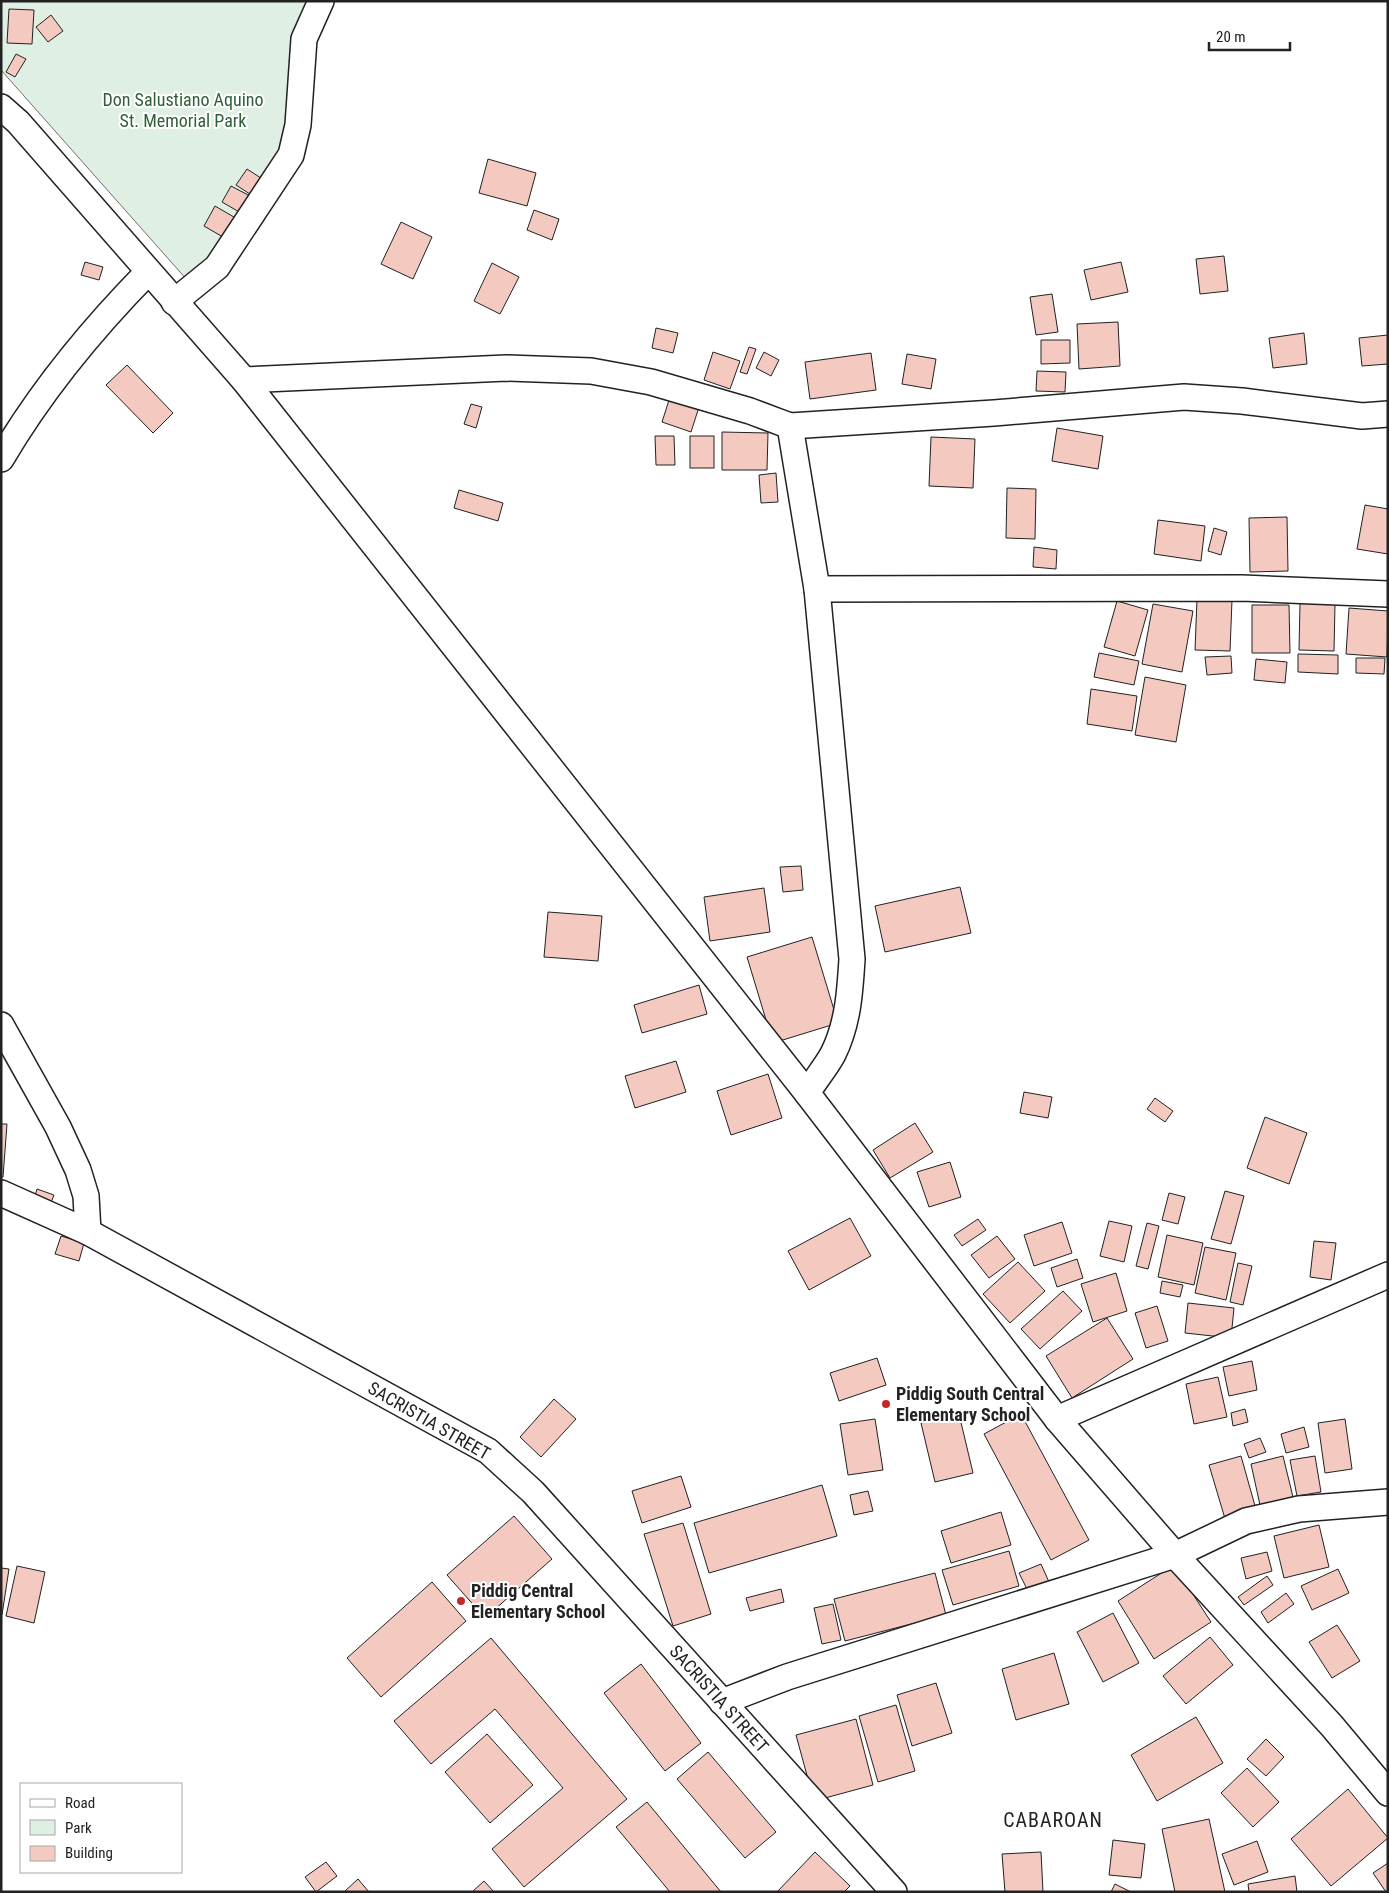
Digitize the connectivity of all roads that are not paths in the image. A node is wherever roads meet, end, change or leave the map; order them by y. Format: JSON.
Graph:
{"nodes":[{"id":1,"x":321,"y":1,"type":"edge"},
{"id":2,"x":1,"y":107,"type":"edge"},
{"id":3,"x":148,"y":272,"type":"junction"},
{"id":4,"x":174,"y":302,"type":"junction"},
{"id":5,"x":244,"y":380,"type":"junction"},
{"id":6,"x":1388,"y":414,"type":"edge"},
{"id":7,"x":790,"y":426,"type":"junction"},
{"id":8,"x":1,"y":459,"type":"edge"},
{"id":9,"x":817,"y":589,"type":"junction"},
{"id":10,"x":1388,"y":594,"type":"edge"},
{"id":11,"x":1,"y":1025,"type":"edge"},
{"id":12,"x":807,"y":1093,"type":"junction"},
{"id":13,"x":1,"y":1193,"type":"edge"},
{"id":14,"x":88,"y":1232,"type":"junction"},
{"id":15,"x":1388,"y":1274,"type":"edge"},
{"id":16,"x":1058,"y":1419,"type":"junction"},
{"id":17,"x":1388,"y":1502,"type":"edge"},
{"id":18,"x":1175,"y":1555,"type":"junction"},
{"id":19,"x":722,"y":1702,"type":"junction"},
{"id":20,"x":1388,"y":1793,"type":"edge"},
{"id":21,"x":894,"y":1892,"type":"edge"}],
"edges":[{"from":1,"to":4,"type":"street"},
{"from":2,"to":3,"type":"street"},
{"from":3,"to":4,"type":"street"},
{"from":3,"to":8,"type":"street"},
{"from":4,"to":5,"type":"street"},
{"from":5,"to":7,"type":"street"},
{"from":5,"to":12,"type":"street"},
{"from":6,"to":7,"type":"street"},
{"from":7,"to":9,"type":"street"},
{"from":9,"to":10,"type":"street"},
{"from":9,"to":12,"type":"street"},
{"from":11,"to":14,"type":"street"},
{"from":12,"to":16,"type":"street"},
{"from":13,"to":14,"type":"street","name":"SACRISTIA STREET"},
{"from":14,"to":19,"type":"street","name":"SACRISTIA STREET"},
{"from":15,"to":16,"type":"street"},
{"from":16,"to":18,"type":"street"},
{"from":17,"to":18,"type":"street"},
{"from":18,"to":19,"type":"street"},
{"from":18,"to":20,"type":"street"},
{"from":19,"to":21,"type":"street","name":"SACRISTIA STREET"}]}
